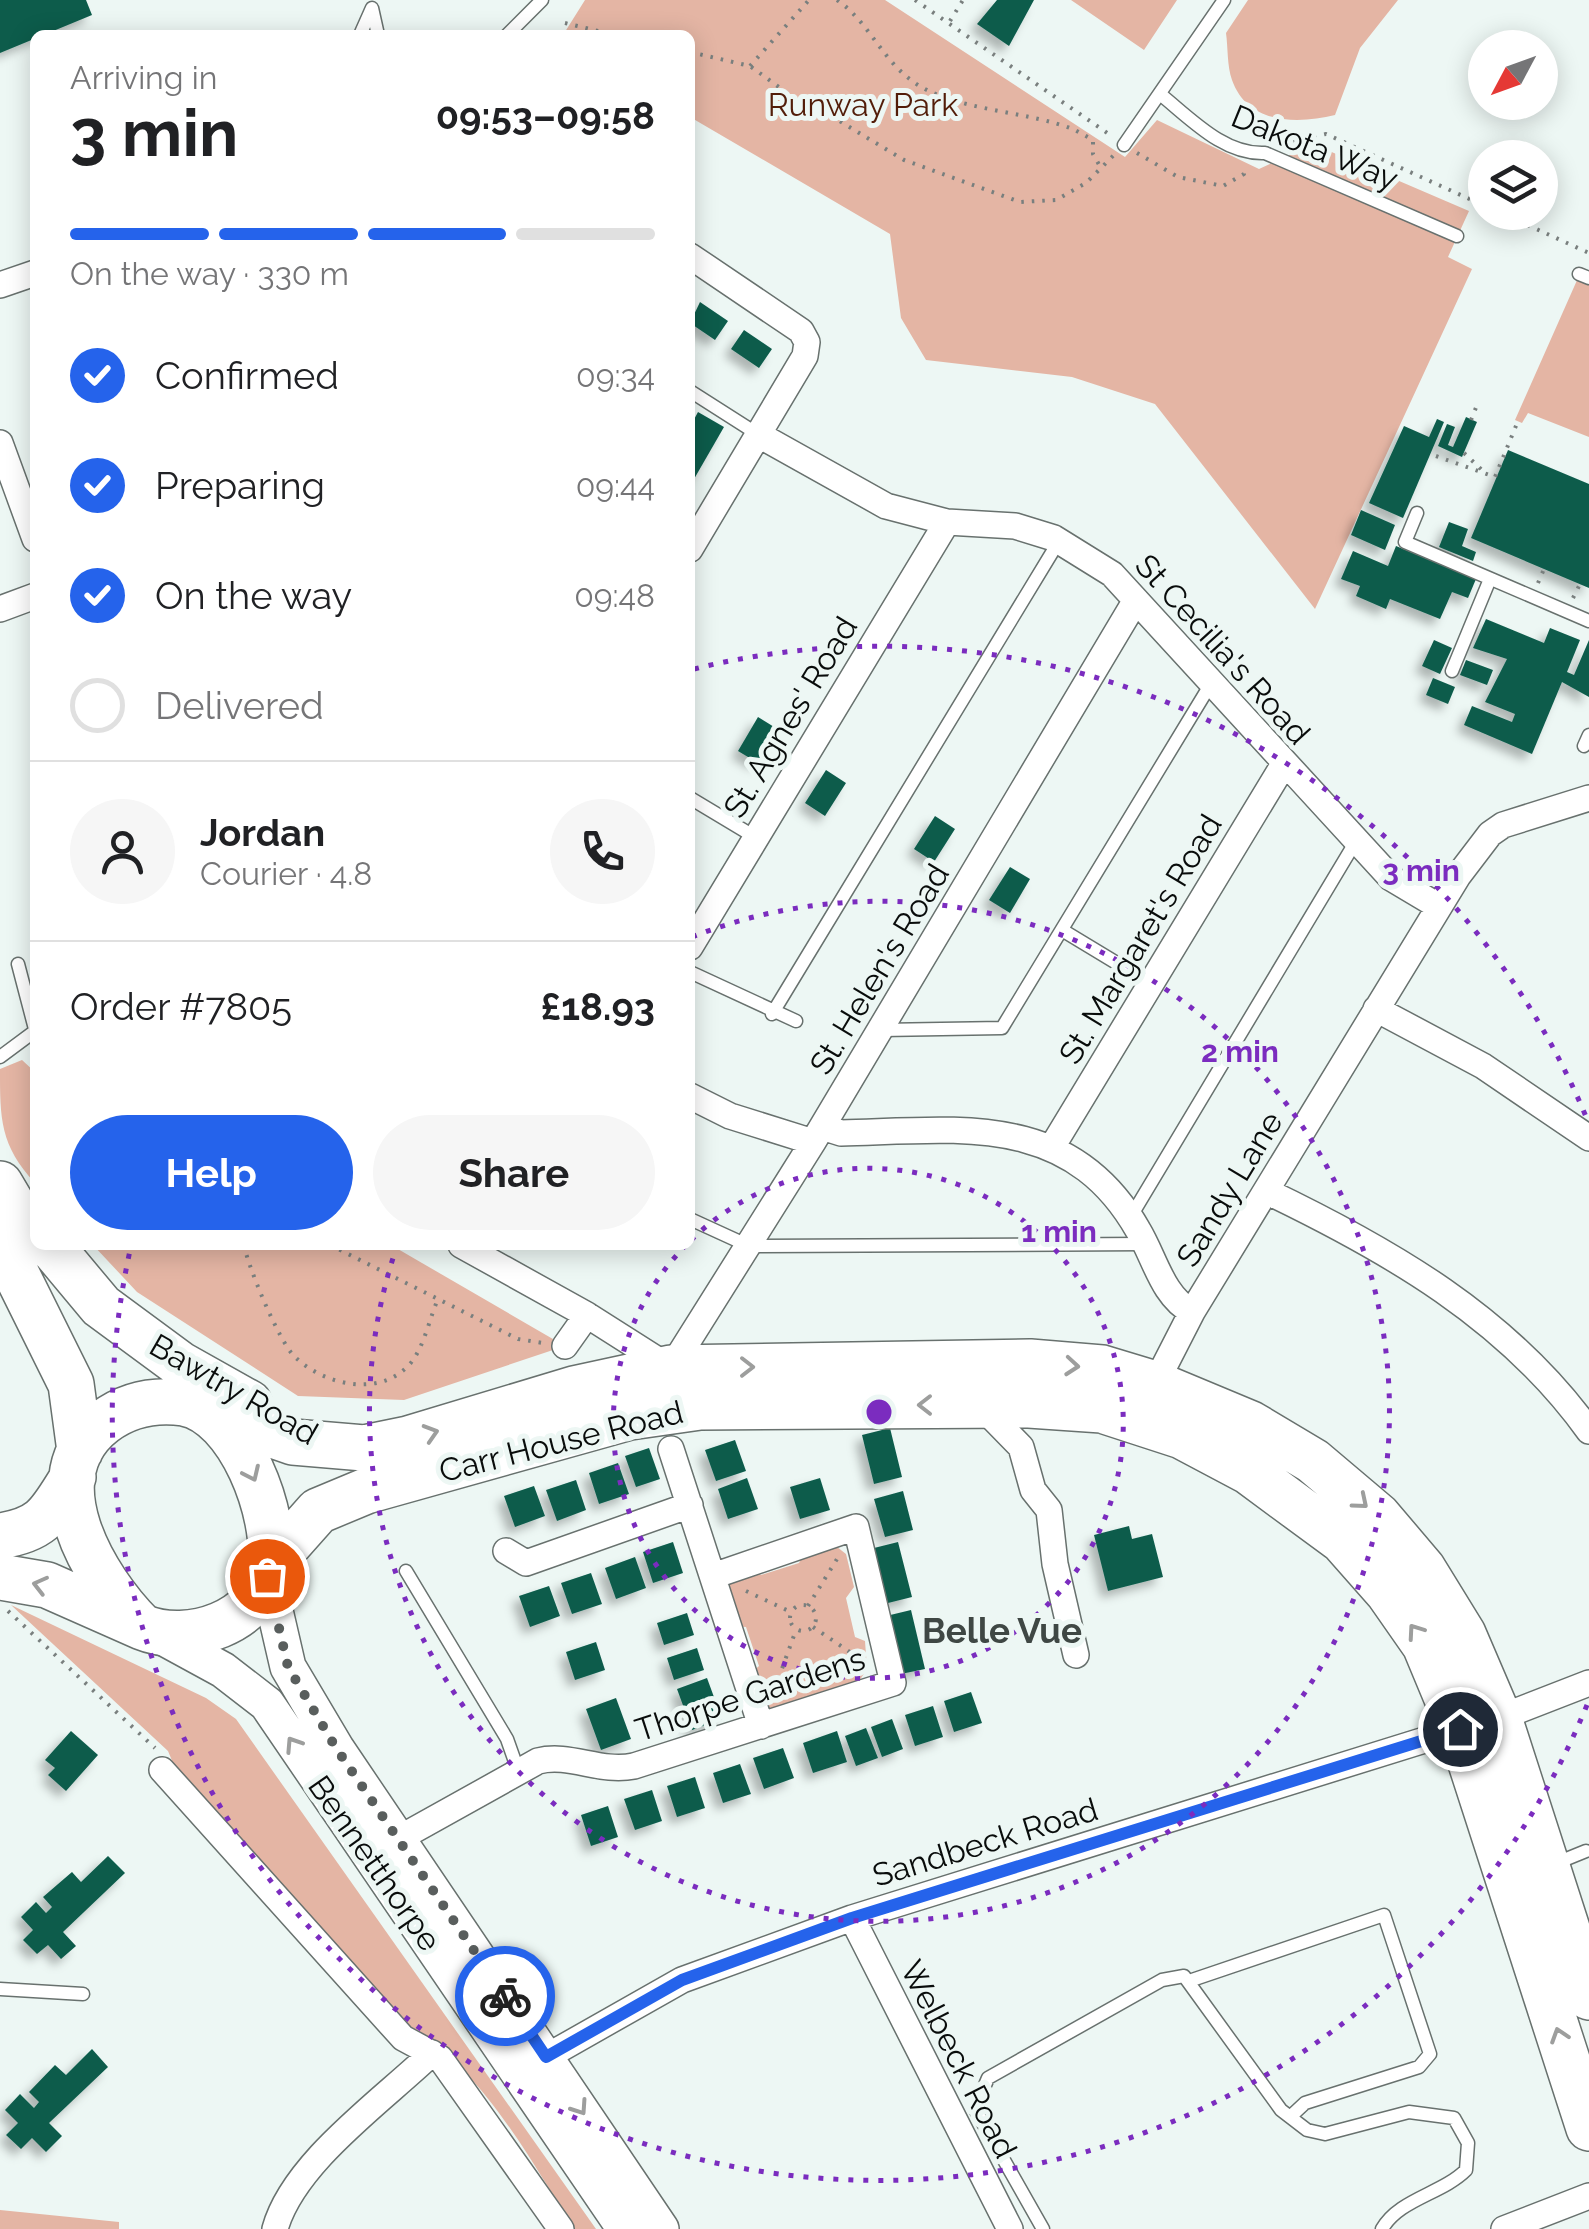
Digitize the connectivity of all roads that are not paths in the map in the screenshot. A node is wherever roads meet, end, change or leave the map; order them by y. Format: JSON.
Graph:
{"nodes":[{"id":1,"x":542,"y":0,"type":"edge"},
{"id":2,"x":1224,"y":0,"type":"edge"},
{"id":3,"x":374,"y":4,"type":"edge"},
{"id":4,"x":362,"y":30,"type":"edge"},
{"id":5,"x":377,"y":30,"type":"edge"},
{"id":6,"x":513,"y":30,"type":"edge"},
{"id":7,"x":1160,"y":94,"type":"junction"},
{"id":8,"x":1124,"y":145,"type":"road end"},
{"id":9,"x":1457,"y":236,"type":"dead end"},
{"id":10,"x":695,"y":259,"type":"edge"},
{"id":11,"x":30,"y":275,"type":"edge"},
{"id":12,"x":0,"y":285,"type":"edge"},
{"id":13,"x":695,"y":395,"type":"edge"},
{"id":14,"x":759,"y":434,"type":"junction"},
{"id":15,"x":0,"y":443,"type":"edge"},
{"id":16,"x":1417,"y":513,"type":"dead end"},
{"id":17,"x":947,"y":522,"type":"junction"},
{"id":18,"x":30,"y":525,"type":"edge"},
{"id":19,"x":1058,"y":540,"type":"junction"},
{"id":20,"x":695,"y":541,"type":"edge"},
{"id":21,"x":1490,"y":579,"type":"junction"},
{"id":22,"x":30,"y":598,"type":"edge"},
{"id":23,"x":1136,"y":600,"type":"junction"},
{"id":24,"x":0,"y":609,"type":"edge"},
{"id":25,"x":1589,"y":621,"type":"edge"},
{"id":26,"x":1452,"y":670,"type":"dead end"},
{"id":27,"x":1212,"y":682,"type":"junction"},
{"id":28,"x":1284,"y":764,"type":"junction"},
{"id":29,"x":1589,"y":798,"type":"edge"},
{"id":30,"x":695,"y":801,"type":"edge"},
{"id":31,"x":755,"y":837,"type":"junction"},
{"id":32,"x":1356,"y":840,"type":"junction"},
{"id":33,"x":1438,"y":906,"type":"junction"},
{"id":34,"x":1062,"y":930,"type":"junction"},
{"id":35,"x":695,"y":939,"type":"edge"},
{"id":36,"x":18,"y":964,"type":"dead end"},
{"id":37,"x":695,"y":975,"type":"edge"},
{"id":38,"x":1153,"y":985,"type":"junction"},
{"id":39,"x":1376,"y":1008,"type":"junction"},
{"id":40,"x":30,"y":1011,"type":"edge"},
{"id":41,"x":772,"y":1014,"type":"junction"},
{"id":42,"x":796,"y":1022,"type":"dead end"},
{"id":43,"x":881,"y":1030,"type":"junction"},
{"id":44,"x":30,"y":1034,"type":"edge"},
{"id":45,"x":0,"y":1057,"type":"edge"},
{"id":46,"x":695,"y":1098,"type":"edge"},
{"id":47,"x":818,"y":1135,"type":"junction"},
{"id":48,"x":1589,"y":1138,"type":"edge"},
{"id":49,"x":1052,"y":1148,"type":"junction"},
{"id":50,"x":0,"y":1185,"type":"edge"},
{"id":51,"x":1266,"y":1191,"type":"junction"},
{"id":52,"x":1130,"y":1218,"type":"junction"},
{"id":53,"x":30,"y":1221,"type":"edge"},
{"id":54,"x":695,"y":1221,"type":"edge"},
{"id":55,"x":30,"y":1234,"type":"edge"},
{"id":56,"x":0,"y":1240,"type":"edge"},
{"id":57,"x":1146,"y":1244,"type":"junction"},
{"id":58,"x":748,"y":1246,"type":"junction"},
{"id":59,"x":40,"y":1250,"type":"edge"},
{"id":60,"x":54,"y":1250,"type":"edge"},
{"id":61,"x":470,"y":1250,"type":"edge"},
{"id":62,"x":0,"y":1278,"type":"edge"},
{"id":63,"x":1192,"y":1312,"type":"junction"},
{"id":64,"x":586,"y":1314,"type":"junction"},
{"id":65,"x":566,"y":1346,"type":"road end"},
{"id":66,"x":671,"y":1368,"type":"junction"},
{"id":67,"x":1147,"y":1402,"type":"junction"},
{"id":68,"x":980,"y":1405,"type":"junction"},
{"id":69,"x":700,"y":1407,"type":"junction"},
{"id":70,"x":1054,"y":1407,"type":"junction"},
{"id":71,"x":199,"y":1408,"type":"junction"},
{"id":72,"x":1589,"y":1432,"type":"edge"},
{"id":73,"x":335,"y":1447,"type":"junction"},
{"id":74,"x":1021,"y":1447,"type":"junction"},
{"id":75,"x":671,"y":1449,"type":"dead end"},
{"id":76,"x":77,"y":1450,"type":"junction"},
{"id":77,"x":690,"y":1505,"type":"junction"},
{"id":78,"x":0,"y":1536,"type":"edge"},
{"id":79,"x":506,"y":1551,"type":"dead end"},
{"id":80,"x":268,"y":1571,"type":"junction"},
{"id":81,"x":406,"y":1571,"type":"dead end"},
{"id":82,"x":712,"y":1576,"type":"junction"},
{"id":83,"x":0,"y":1577,"type":"edge"},
{"id":84,"x":150,"y":1630,"type":"junction"},
{"id":85,"x":1076,"y":1654,"type":"dead end"},
{"id":86,"x":1589,"y":1684,"type":"edge"},
{"id":87,"x":1480,"y":1723,"type":"junction"},
{"id":88,"x":761,"y":1726,"type":"junction"},
{"id":89,"x":162,"y":1770,"type":"road end"},
{"id":90,"x":518,"y":1770,"type":"junction"},
{"id":91,"x":398,"y":1838,"type":"junction"},
{"id":92,"x":852,"y":1918,"type":"junction"},
{"id":93,"x":1189,"y":1981,"type":"junction"},
{"id":94,"x":0,"y":1989,"type":"edge"},
{"id":95,"x":83,"y":1994,"type":"dead end"},
{"id":96,"x":1589,"y":1997,"type":"edge"},
{"id":97,"x":432,"y":2054,"type":"junction"},
{"id":98,"x":546,"y":2057,"type":"junction"},
{"id":99,"x":1290,"y":2116,"type":"junction"},
{"id":100,"x":1589,"y":2128,"type":"edge"},
{"id":101,"x":1589,"y":2196,"type":"edge"},
{"id":102,"x":275,"y":2229,"type":"edge"},
{"id":103,"x":561,"y":2229,"type":"edge"},
{"id":104,"x":625,"y":2229,"type":"edge"},
{"id":105,"x":661,"y":2229,"type":"edge"},
{"id":106,"x":1010,"y":2229,"type":"edge"},
{"id":107,"x":1043,"y":2229,"type":"edge"},
{"id":108,"x":1382,"y":2229,"type":"edge"},
{"id":109,"x":1504,"y":2229,"type":"edge"}],
"edges":[{"from":1,"to":6,"type":"lane"},
{"from":2,"to":7,"type":"lane"},
{"from":3,"to":4,"type":"lane"},
{"from":3,"to":5,"type":"lane"},
{"from":7,"to":8,"type":"lane"},
{"from":7,"to":9,"type":"lane","name":"Dakota Way"},
{"from":10,"to":14,"type":"street"},
{"from":11,"to":12,"type":"street"},
{"from":13,"to":14,"type":"lane"},
{"from":14,"to":17,"type":"street","name":"St Cecilia's Road"},
{"from":14,"to":20,"type":"street"},
{"from":15,"to":18,"type":"street"},
{"from":16,"to":21,"type":"lane"},
{"from":17,"to":19,"type":"street","name":"St Cecilia's Road"},
{"from":17,"to":31,"type":"street","name":"St. Agnes' Road"},
{"from":19,"to":23,"type":"street","name":"St Cecilia's Road"},
{"from":19,"to":41,"type":"lane"},
{"from":21,"to":25,"type":"lane"},
{"from":21,"to":26,"type":"lane"},
{"from":22,"to":24,"type":"street"},
{"from":23,"to":27,"type":"street","name":"St Cecilia's Road"},
{"from":23,"to":43,"type":"street","name":"St. Helen's Road"},
{"from":27,"to":28,"type":"street","name":"St Cecilia's Road"},
{"from":27,"to":34,"type":"lane"},
{"from":28,"to":32,"type":"street","name":"St Cecilia's Road"},
{"from":28,"to":38,"type":"street","name":"St. Margaret's Road"},
{"from":29,"to":33,"type":"street","name":"Sandy Lane"},
{"from":30,"to":31,"type":"lane"},
{"from":31,"to":35,"type":"street","name":"St. Agnes' Road"},
{"from":32,"to":33,"type":"street","name":"St Cecilia's Road"},
{"from":32,"to":52,"type":"lane"},
{"from":33,"to":39,"type":"street","name":"Sandy Lane"},
{"from":34,"to":38,"type":"lane"},
{"from":34,"to":43,"type":"lane"},
{"from":36,"to":40,"type":"lane"},
{"from":37,"to":41,"type":"lane"},
{"from":38,"to":49,"type":"street","name":"St. Margaret's Road"},
{"from":39,"to":48,"type":"street"},
{"from":39,"to":51,"type":"street","name":"Sandy Lane"},
{"from":41,"to":42,"type":"lane"},
{"from":43,"to":47,"type":"street","name":"St. Helen's Road"},
{"from":44,"to":45,"type":"lane"},
{"from":46,"to":47,"type":"street"},
{"from":47,"to":49,"type":"street"},
{"from":47,"to":58,"type":"street","name":"St. Helen's Road"},
{"from":49,"to":52,"type":"street"},
{"from":50,"to":53,"type":"highway","name":"Bawtry Road"},
{"from":50,"to":55,"type":"highway","name":"Bawtry Road"},
{"from":51,"to":63,"type":"street","name":"Sandy Lane"},
{"from":51,"to":72,"type":"street"},
{"from":52,"to":57,"type":"street"},
{"from":54,"to":58,"type":"lane"},
{"from":56,"to":76,"type":"highway"},
{"from":57,"to":58,"type":"lane"},
{"from":57,"to":63,"type":"street"},
{"from":58,"to":66,"type":"street","name":"St. Helen's Road"},
{"from":59,"to":71,"type":"highway","name":"Bawtry Road"},
{"from":60,"to":73,"type":"highway","name":"Bawtry Road"},
{"from":61,"to":64,"type":"street"},
{"from":62,"to":76,"type":"lane"},
{"from":63,"to":67,"type":"street","name":"Sandy Lane"},
{"from":64,"to":65,"type":"street"},
{"from":64,"to":66,"type":"street"},
{"from":66,"to":67,"type":"highway","name":"Carr House Road","one_way":true},
{"from":66,"to":69,"type":"street"},
{"from":73,"to":66,"type":"highway","name":"Carr House Road","one_way":true},
{"from":67,"to":70,"type":"highway","name":"Carr House Road"},
{"from":67,"to":87,"type":"highway","name":"Carr House Road"},
{"from":68,"to":69,"type":"highway","name":"Carr House Road","one_way":true},
{"from":68,"to":70,"type":"highway","name":"Carr House Road"},
{"from":68,"to":74,"type":"street"},
{"from":69,"to":80,"type":"highway","name":"Carr House Road"},
{"from":70,"to":74,"type":"street"},
{"from":71,"to":73,"type":"highway","name":"Carr House Road"},
{"from":71,"to":76,"type":"highway"},
{"from":71,"to":80,"type":"highway","one_way":true},
{"from":74,"to":85,"type":"street"},
{"from":75,"to":77,"type":"street"},
{"from":76,"to":78,"type":"highway"},
{"from":76,"to":84,"type":"highway"},
{"from":77,"to":79,"type":"street"},
{"from":77,"to":82,"type":"street"},
{"from":80,"to":84,"type":"highway"},
{"from":80,"to":91,"type":"street","name":"Bennetthorpe"},
{"from":81,"to":90,"type":"lane"},
{"from":82,"to":88,"type":"street"},
{"from":82,"to":88,"type":"street","name":"Thorpe Gardens"},
{"from":84,"to":83,"type":"highway","one_way":true},
{"from":104,"to":84,"type":"street","name":"Bennetthorpe","one_way":true},
{"from":86,"to":87,"type":"street","name":"Sandbeck Road"},
{"from":87,"to":92,"type":"street","name":"Sandbeck Road"},
{"from":87,"to":96,"type":"highway","name":"Carr House Road"},
{"from":100,"to":87,"type":"highway","name":"Carr House Road","one_way":true},
{"from":88,"to":90,"type":"street","name":"Thorpe Gardens"},
{"from":89,"to":97,"type":"street"},
{"from":90,"to":91,"type":"street","name":"Thorpe Gardens"},
{"from":91,"to":98,"type":"street","name":"Bennetthorpe"},
{"from":92,"to":98,"type":"street","name":"Sandbeck Road"},
{"from":92,"to":106,"type":"street","name":"Welbeck Road"},
{"from":93,"to":99,"type":"lane"},
{"from":93,"to":99,"type":"lane"},
{"from":93,"to":107,"type":"lane"},
{"from":94,"to":95,"type":"lane"},
{"from":97,"to":102,"type":"street"},
{"from":97,"to":103,"type":"street"},
{"from":98,"to":105,"type":"street","name":"Bennetthorpe","one_way":true},
{"from":99,"to":108,"type":"lane"},
{"from":101,"to":109,"type":"street"}]}
